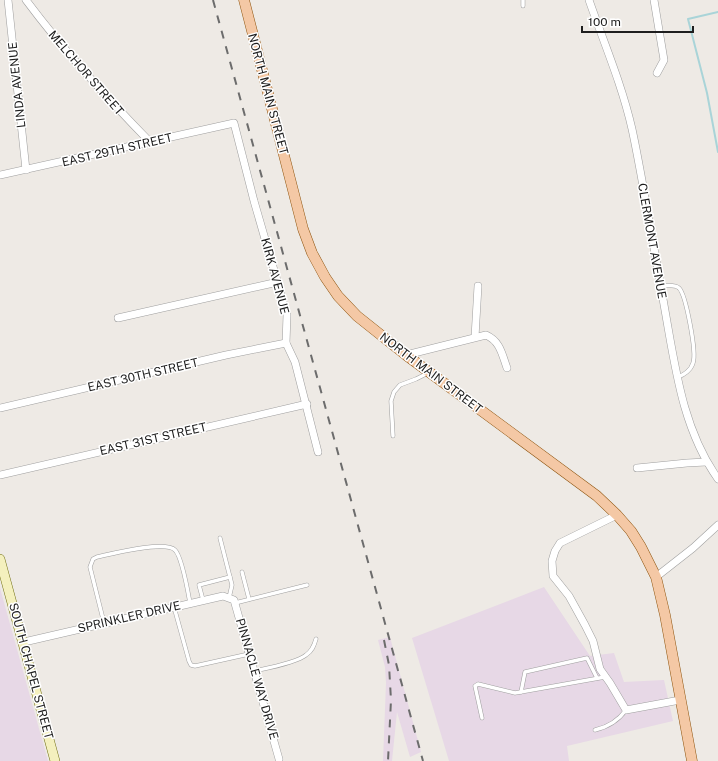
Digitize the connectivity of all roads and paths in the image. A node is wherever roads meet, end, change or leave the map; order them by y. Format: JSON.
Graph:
{"nodes":[{"id":1,"x":8,"y":0,"type":"edge"},
{"id":2,"x":26,"y":0,"type":"edge"},
{"id":3,"x":244,"y":0,"type":"edge"},
{"id":4,"x":523,"y":0,"type":"edge"},
{"id":5,"x":589,"y":0,"type":"edge"},
{"id":6,"x":654,"y":0,"type":"edge"},
{"id":7,"x":523,"y":6,"type":"dead end"},
{"id":8,"x":657,"y":73,"type":"dead end"},
{"id":9,"x":234,"y":123,"type":"joint"},
{"id":10,"x":151,"y":143,"type":"junction"},
{"id":11,"x":26,"y":170,"type":"junction"},
{"id":12,"x":0,"y":175,"type":"edge"},
{"id":13,"x":278,"y":282,"type":"junction"},
{"id":14,"x":478,"y":286,"type":"dead end"},
{"id":15,"x":661,"y":286,"type":"junction"},
{"id":16,"x":118,"y":318,"type":"dead end"},
{"id":17,"x":475,"y":337,"type":"junction"},
{"id":18,"x":286,"y":342,"type":"junction"},
{"id":19,"x":406,"y":355,"type":"junction"},
{"id":20,"x":507,"y":368,"type":"dead end"},
{"id":21,"x":429,"y":372,"type":"junction"},
{"id":22,"x":678,"y":377,"type":"junction"},
{"id":23,"x":306,"y":404,"type":"junction"},
{"id":24,"x":0,"y":408,"type":"edge"},
{"id":25,"x":393,"y":436,"type":"dead end"},
{"id":26,"x":318,"y":452,"type":"dead end"},
{"id":27,"x":706,"y":462,"type":"junction"},
{"id":28,"x":637,"y":468,"type":"dead end"},
{"id":29,"x":0,"y":475,"type":"edge"},
{"id":30,"x":718,"y":479,"type":"edge"},
{"id":31,"x":617,"y":515,"type":"junction"},
{"id":32,"x":718,"y":525,"type":"edge"},
{"id":33,"x":220,"y":538,"type":"dead end"},
{"id":34,"x":0,"y":559,"type":"edge"},
{"id":35,"x":242,"y":572,"type":"dead end"},
{"id":36,"x":230,"y":577,"type":"junction"},
{"id":37,"x":656,"y":577,"type":"junction"},
{"id":38,"x":307,"y":585,"type":"dead end"},
{"id":39,"x":249,"y":599,"type":"junction"},
{"id":40,"x":203,"y":600,"type":"junction"},
{"id":41,"x":233,"y":600,"type":"junction"},
{"id":42,"x":190,"y":603,"type":"junction"},
{"id":43,"x":174,"y":607,"type":"junction"},
{"id":44,"x":104,"y":623,"type":"junction"},
{"id":45,"x":316,"y":639,"type":"dead end"},
{"id":46,"x":24,"y":642,"type":"junction"},
{"id":47,"x":249,"y":654,"type":"junction"},
{"id":48,"x":254,"y":671,"type":"junction"},
{"id":49,"x":605,"y":677,"type":"junction"},
{"id":50,"x":597,"y":678,"type":"junction"},
{"id":51,"x":521,"y":692,"type":"junction"},
{"id":52,"x":680,"y":700,"type":"junction"},
{"id":53,"x":626,"y":710,"type":"junction"},
{"id":54,"x":482,"y":718,"type":"dead end"},
{"id":55,"x":595,"y":730,"type":"dead end"},
{"id":56,"x":280,"y":760,"type":"edge"},
{"id":57,"x":56,"y":761,"type":"edge"},
{"id":58,"x":692,"y":761,"type":"edge"}],
"edges":[{"from":1,"to":11,"type":"street","name":"LINDA AVENUE"},
{"from":2,"to":10,"type":"street","name":"MELCHOR STREET"},
{"from":3,"to":19,"type":"main road","name":"NORTH MAIN STREET"},
{"from":4,"to":7,"type":"lane"},
{"from":5,"to":15,"type":"street","name":"CLERMONT AVENUE"},
{"from":6,"to":8,"type":"street"},
{"from":9,"to":10,"type":"street","name":"EAST 29TH STREET"},
{"from":9,"to":13,"type":"street","name":"KIRK AVENUE"},
{"from":10,"to":11,"type":"street","name":"EAST 29TH STREET"},
{"from":11,"to":12,"type":"street","name":"EAST 29TH STREET"},
{"from":13,"to":16,"type":"street"},
{"from":13,"to":18,"type":"street","name":"KIRK AVENUE"},
{"from":14,"to":17,"type":"street"},
{"from":15,"to":22,"type":"street","name":"CLERMONT AVENUE"},
{"from":15,"to":22,"type":"lane"},
{"from":17,"to":19,"type":"street"},
{"from":17,"to":20,"type":"street"},
{"from":18,"to":23,"type":"street","name":"KIRK AVENUE"},
{"from":18,"to":24,"type":"street","name":"EAST 30TH STREET"},
{"from":19,"to":21,"type":"main road","name":"NORTH MAIN STREET"},
{"from":21,"to":25,"type":"lane"},
{"from":21,"to":31,"type":"main road","name":"NORTH MAIN STREET"},
{"from":22,"to":27,"type":"street","name":"CLERMONT AVENUE"},
{"from":23,"to":26,"type":"street","name":"KIRK AVENUE"},
{"from":23,"to":29,"type":"street","name":"EAST 31ST STREET"},
{"from":27,"to":28,"type":"street"},
{"from":27,"to":30,"type":"street","name":"CLERMONT AVENUE"},
{"from":31,"to":37,"type":"main road","name":"NORTH MAIN STREET"},
{"from":31,"to":49,"type":"street"},
{"from":32,"to":37,"type":"street"},
{"from":33,"to":36,"type":"lane"},
{"from":34,"to":46,"type":"street","name":"SOUTH CHAPEL STREET"},
{"from":35,"to":39,"type":"lane"},
{"from":36,"to":40,"type":"lane"},
{"from":36,"to":41,"type":"lane"},
{"from":37,"to":52,"type":"main road","name":"NORTH MAIN STREET"},
{"from":38,"to":39,"type":"lane"},
{"from":39,"to":41,"type":"lane"},
{"from":40,"to":41,"type":"street","name":"SPRINKLER DRIVE"},
{"from":40,"to":42,"type":"street","name":"SPRINKLER DRIVE"},
{"from":41,"to":47,"type":"street","name":"PINNACLE WAY DRIVE"},
{"from":42,"to":43,"type":"street","name":"SPRINKLER DRIVE"},
{"from":42,"to":44,"type":"lane"},
{"from":43,"to":44,"type":"street","name":"SPRINKLER DRIVE"},
{"from":43,"to":47,"type":"lane"},
{"from":44,"to":46,"type":"street","name":"SPRINKLER DRIVE"},
{"from":45,"to":48,"type":"lane"},
{"from":46,"to":57,"type":"street","name":"SOUTH CHAPEL STREET"},
{"from":47,"to":48,"type":"street","name":"PINNACLE WAY DRIVE"},
{"from":48,"to":56,"type":"street","name":"PINNACLE WAY DRIVE"},
{"from":49,"to":50,"type":"lane"},
{"from":49,"to":53,"type":"street"},
{"from":50,"to":51,"type":"lane"},
{"from":50,"to":51,"type":"lane"},
{"from":51,"to":54,"type":"lane"},
{"from":52,"to":53,"type":"street"},
{"from":52,"to":58,"type":"main road","name":"NORTH MAIN STREET"},
{"from":53,"to":55,"type":"lane"}]}
